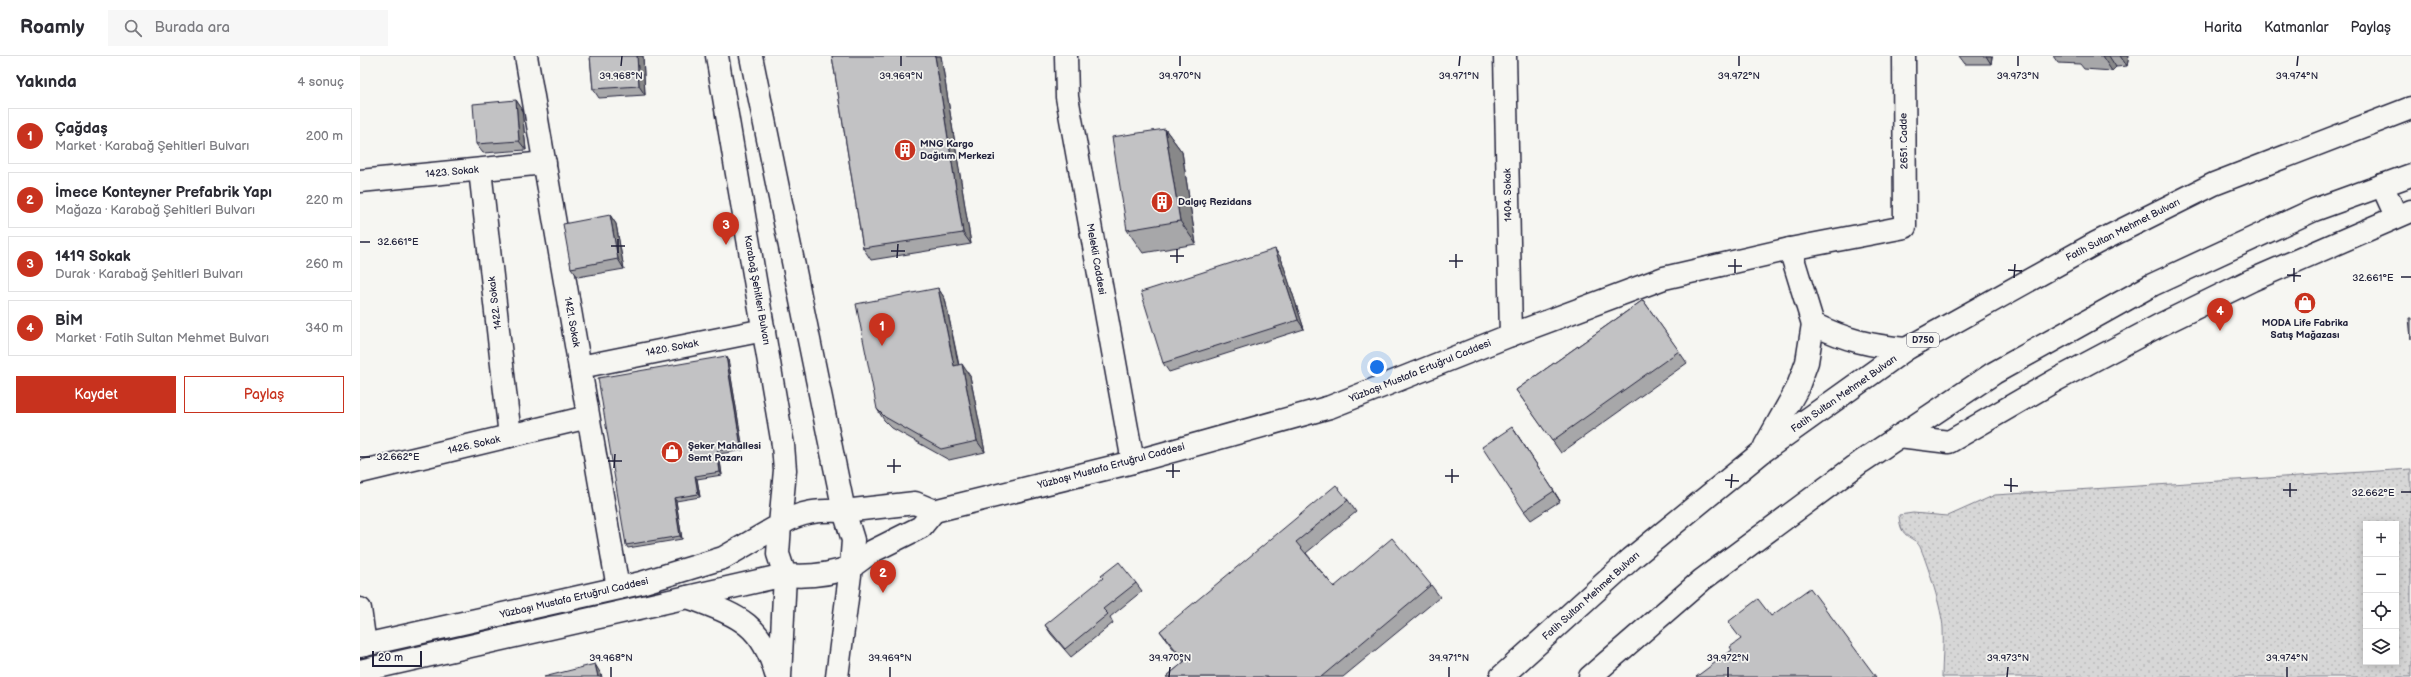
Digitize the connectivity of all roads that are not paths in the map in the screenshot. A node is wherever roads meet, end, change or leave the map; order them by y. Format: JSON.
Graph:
{"nodes":[{"id":1,"x":526,"y":56,"type":"edge"},
{"id":2,"x":717,"y":56,"type":"edge"},
{"id":3,"x":751,"y":56,"type":"edge"},
{"id":4,"x":1066,"y":56,"type":"edge"},
{"id":5,"x":1505,"y":56,"type":"edge"},
{"id":6,"x":1904,"y":56,"type":"edge"},
{"id":7,"x":2411,"y":108,"type":"edge"},
{"id":8,"x":545,"y":163,"type":"junction"},
{"id":9,"x":480,"y":170,"type":"junction"},
{"id":10,"x":2411,"y":175,"type":"edge"},
{"id":11,"x":360,"y":181,"type":"edge"},
{"id":12,"x":2382,"y":185,"type":"junction"},
{"id":13,"x":2404,"y":214,"type":"edge"},
{"id":14,"x":1905,"y":226,"type":"joint"},
{"id":15,"x":1790,"y":249,"type":"junction"},
{"id":16,"x":1813,"y":324,"type":"junction"},
{"id":17,"x":764,"y":330,"type":"junction"},
{"id":18,"x":1511,"y":335,"type":"junction"},
{"id":19,"x":1906,"y":350,"type":"junction"},
{"id":20,"x":580,"y":367,"type":"junction"},
{"id":21,"x":588,"y":417,"type":"junction"},
{"id":22,"x":510,"y":436,"type":"junction"},
{"id":23,"x":1899,"y":436,"type":"junction"},
{"id":24,"x":1762,"y":452,"type":"junction"},
{"id":25,"x":1133,"y":462,"type":"junction"},
{"id":26,"x":360,"y":472,"type":"edge"},
{"id":27,"x":844,"y":511,"type":"junction"},
{"id":28,"x":934,"y":511,"type":"junction"},
{"id":29,"x":780,"y":525,"type":"junction"},
{"id":30,"x":851,"y":567,"type":"junction"},
{"id":31,"x":785,"y":575,"type":"junction"},
{"id":32,"x":618,"y":588,"type":"junction"},
{"id":33,"x":688,"y":597,"type":"junction"},
{"id":34,"x":360,"y":609,"type":"edge"},
{"id":35,"x":363,"y":646,"type":"edge"},
{"id":36,"x":360,"y":671,"type":"edge"},
{"id":37,"x":778,"y":677,"type":"edge"},
{"id":38,"x":837,"y":677,"type":"edge"},
{"id":39,"x":1501,"y":677,"type":"edge"},
{"id":40,"x":1590,"y":677,"type":"edge"}],
"edges":[{"from":1,"to":8,"type":"main road","name":"1421. Sokak"},
{"from":2,"to":17,"type":"main road","name":"Karabağ Şehitleri Bulvarı"},
{"from":3,"to":27,"type":"main road"},
{"from":4,"to":25,"type":"main road","name":"Melekli Caddesi"},
{"from":5,"to":18,"type":"main road","name":"1404. Sokak"},
{"from":6,"to":14,"type":"main road","name":"2651. Cadde"},
{"from":7,"to":19,"type":"main road","name":"Fatih Sultan Mehmet Bulvarı","number":"D750"},
{"from":8,"to":9,"type":"main road","name":"1423. Sokak"},
{"from":8,"to":20,"type":"main road","name":"1421. Sokak"},
{"from":9,"to":11,"type":"main road","name":"1423. Sokak"},
{"from":9,"to":22,"type":"main road","name":"1422. Sokak"},
{"from":10,"to":12,"type":"main road"},
{"from":12,"to":13,"type":"main road"},
{"from":12,"to":23,"type":"main road"},
{"from":13,"to":23,"type":"main road"},
{"from":14,"to":15,"type":"main road","name":"Yüzbaşı Mustafa Ertuğrul Caddesi"},
{"from":15,"to":16,"type":"main road"},
{"from":15,"to":18,"type":"main road","name":"Yüzbaşı Mustafa Ertuğrul Caddesi"},
{"from":16,"to":19,"type":"main road"},
{"from":16,"to":24,"type":"main road"},
{"from":17,"to":20,"type":"main road","name":"1420. Sokak"},
{"from":17,"to":29,"type":"main road","name":"Karabağ Şehitleri Bulvarı"},
{"from":18,"to":25,"type":"main road","name":"Yüzbaşı Mustafa Ertuğrul Caddesi"},
{"from":19,"to":24,"type":"main road","name":"Fatih Sultan Mehmet Bulvarı","number":"D750"},
{"from":20,"to":21,"type":"main road","name":"1421. Sokak"},
{"from":21,"to":22,"type":"main road","name":"1426. Sokak"},
{"from":21,"to":32,"type":"main road","name":"1421. Sokak"},
{"from":22,"to":26,"type":"main road","name":"1426. Sokak"},
{"from":23,"to":40,"type":"main road"},
{"from":24,"to":39,"type":"main road","name":"Fatih Sultan Mehmet Bulvarı","number":"D750"},
{"from":25,"to":28,"type":"main road","name":"Yüzbaşı Mustafa Ertuğrul Caddesi"},
{"from":27,"to":28,"type":"main road"},
{"from":27,"to":29,"type":"main road"},
{"from":27,"to":30,"type":"main road"},
{"from":28,"to":30,"type":"main road"},
{"from":29,"to":31,"type":"main road","name":"Karabağ Şehitleri Bulvarı"},
{"from":29,"to":32,"type":"main road","name":"Yüzbaşı Mustafa Ertuğrul Caddesi"},
{"from":30,"to":31,"type":"main road"},
{"from":30,"to":38,"type":"main road"},
{"from":31,"to":33,"type":"main road"},
{"from":31,"to":37,"type":"main road","name":"Karabağ Şehitleri Bulvarı"},
{"from":32,"to":35,"type":"main road","name":"Yüzbaşı Mustafa Ertuğrul Caddesi"},
{"from":33,"to":36,"type":"main road"},
{"from":33,"to":37,"type":"main road"},
{"from":34,"to":35,"type":"main road"}]}
